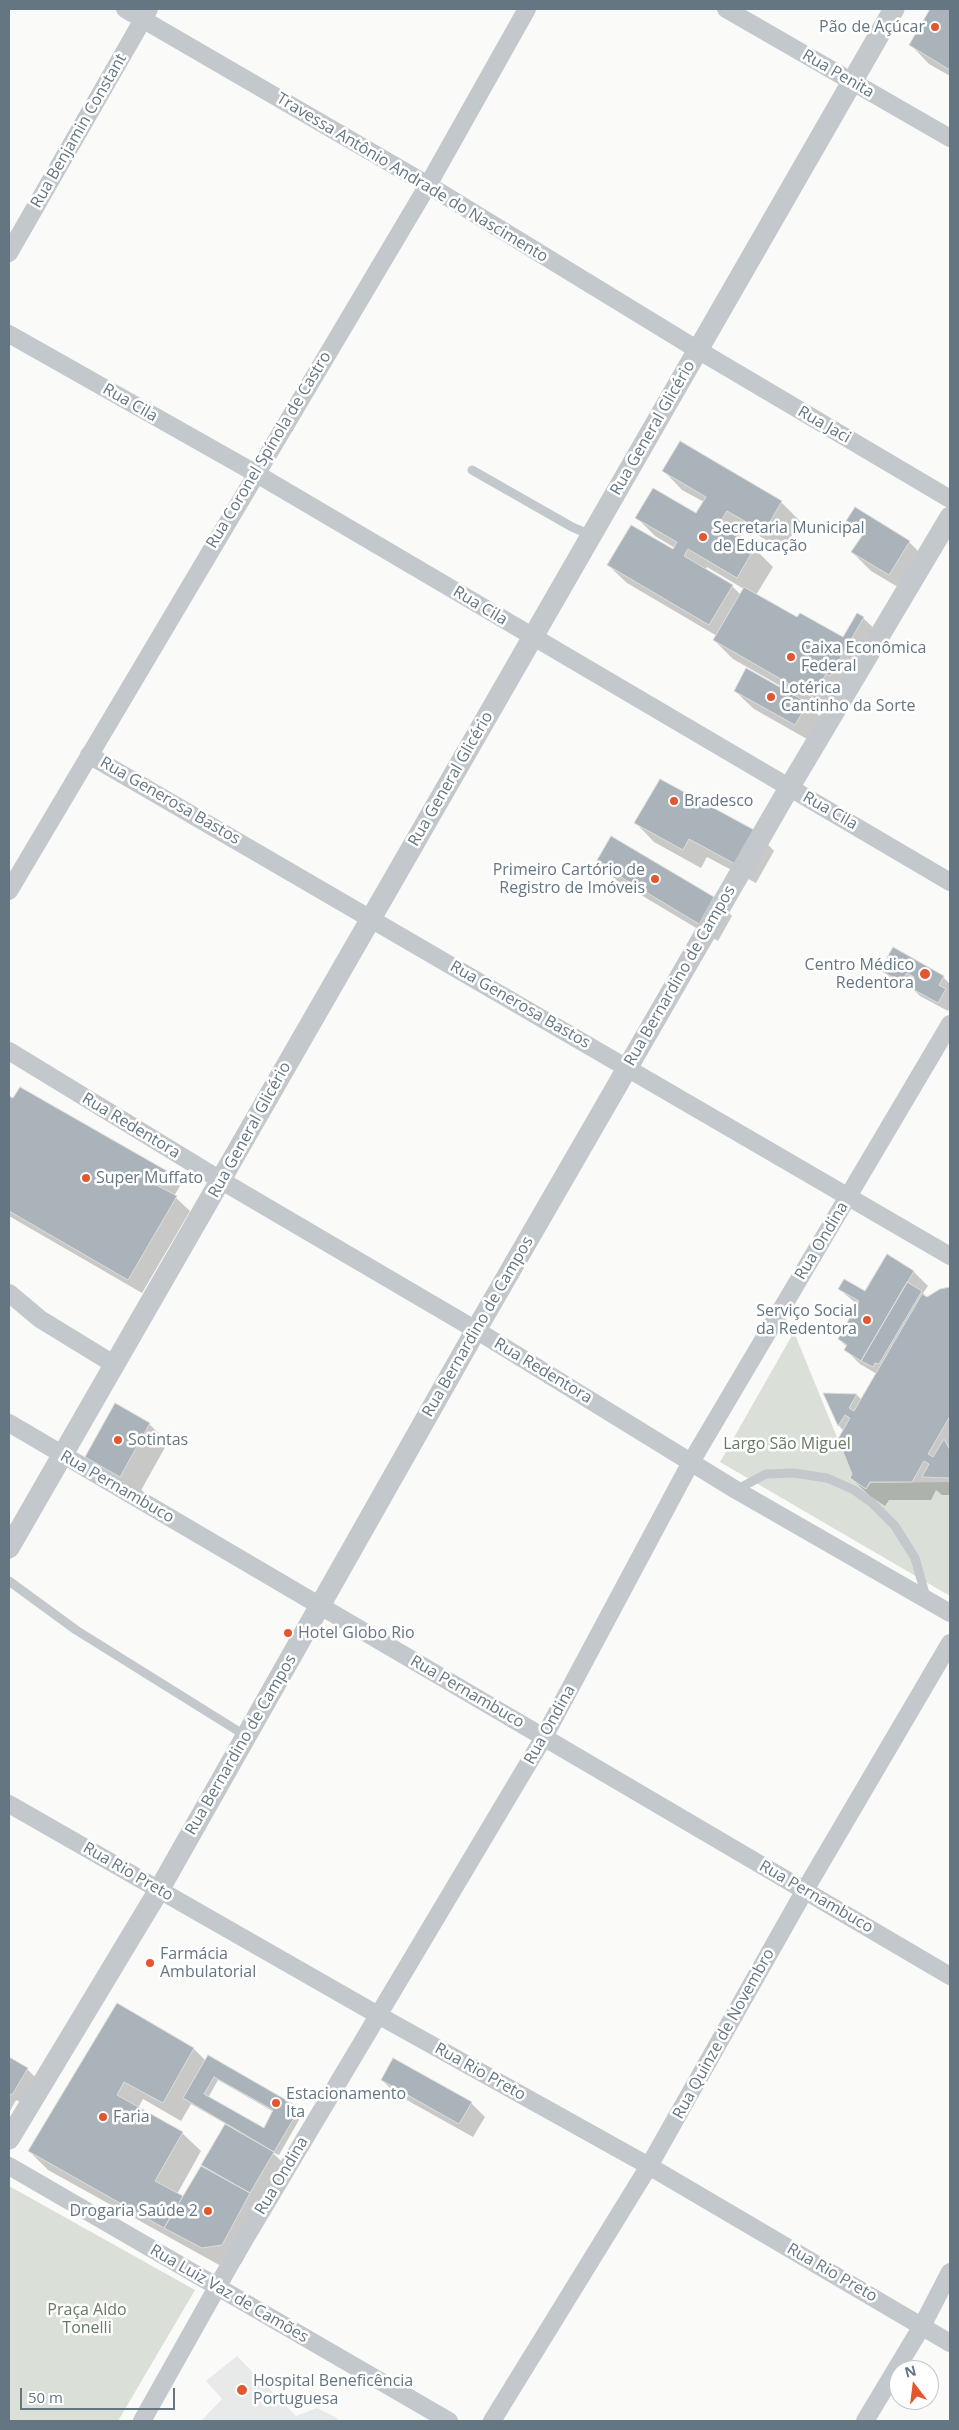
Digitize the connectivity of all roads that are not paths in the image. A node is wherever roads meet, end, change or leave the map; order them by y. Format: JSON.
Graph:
{"nodes":[{"id":1,"x":125,"y":9,"type":"edge"},
{"id":2,"x":527,"y":9,"type":"edge"},
{"id":3,"x":726,"y":9,"type":"edge"},
{"id":4,"x":894,"y":9,"type":"edge"},
{"id":5,"x":146,"y":14,"type":"edge"},
{"id":6,"x":852,"y":82,"type":"junction"},
{"id":7,"x":950,"y":138,"type":"edge"},
{"id":8,"x":428,"y":185,"type":"junction"},
{"id":9,"x":9,"y":253,"type":"edge"},
{"id":10,"x":9,"y":334,"type":"edge"},
{"id":11,"x":698,"y":350,"type":"junction"},
{"id":12,"x":472,"y":470,"type":"dead end"},
{"id":13,"x":255,"y":473,"type":"junction"},
{"id":14,"x":950,"y":499,"type":"edge"},
{"id":15,"x":950,"y":517,"type":"edge"},
{"id":16,"x":591,"y":535,"type":"junction"},
{"id":17,"x":533,"y":637,"type":"junction"},
{"id":18,"x":89,"y":754,"type":"junction"},
{"id":19,"x":789,"y":788,"type":"junction"},
{"id":20,"x":950,"y":882,"type":"edge"},
{"id":21,"x":9,"y":890,"type":"edge"},
{"id":22,"x":370,"y":918,"type":"junction"},
{"id":23,"x":950,"y":1024,"type":"edge"},
{"id":24,"x":9,"y":1051,"type":"edge"},
{"id":25,"x":628,"y":1068,"type":"junction"},
{"id":26,"x":222,"y":1180,"type":"junction"},
{"id":27,"x":848,"y":1196,"type":"junction"},
{"id":28,"x":950,"y":1256,"type":"edge"},
{"id":29,"x":9,"y":1294,"type":"edge"},
{"id":30,"x":476,"y":1330,"type":"junction"},
{"id":31,"x":115,"y":1365,"type":"junction"},
{"id":32,"x":9,"y":1423,"type":"edge"},
{"id":33,"x":63,"y":1455,"type":"junction"},
{"id":34,"x":691,"y":1462,"type":"junction"},
{"id":35,"x":736,"y":1490,"type":"junction"},
{"id":36,"x":9,"y":1548,"type":"edge"},
{"id":37,"x":9,"y":1582,"type":"edge"},
{"id":38,"x":926,"y":1598,"type":"junction"},
{"id":39,"x":321,"y":1606,"type":"junction"},
{"id":40,"x":950,"y":1613,"type":"edge"},
{"id":41,"x":950,"y":1643,"type":"edge"},
{"id":42,"x":246,"y":1736,"type":"junction"},
{"id":43,"x":544,"y":1737,"type":"junction"},
{"id":44,"x":9,"y":1804,"type":"edge"},
{"id":45,"x":159,"y":1890,"type":"junction"},
{"id":46,"x":805,"y":1890,"type":"junction"},
{"id":47,"x":950,"y":1976,"type":"edge"},
{"id":48,"x":378,"y":2015,"type":"junction"},
{"id":49,"x":9,"y":2139,"type":"edge"},
{"id":50,"x":9,"y":2166,"type":"edge"},
{"id":51,"x":649,"y":2166,"type":"junction"},
{"id":52,"x":950,"y":2272,"type":"edge"},
{"id":53,"x":217,"y":2287,"type":"junction"},
{"id":54,"x":922,"y":2326,"type":"junction"},
{"id":55,"x":950,"y":2343,"type":"edge"},
{"id":56,"x":142,"y":2421,"type":"edge"},
{"id":57,"x":449,"y":2421,"type":"edge"},
{"id":58,"x":492,"y":2421,"type":"edge"},
{"id":59,"x":865,"y":2421,"type":"edge"}],
"edges":[{"from":1,"to":5,"type":"street","name":"Travessa Antônio Andrade do Nascimento"},
{"from":2,"to":8,"type":"street","name":"Rua Coronel Spínola de Castro"},
{"from":3,"to":6,"type":"street","name":"Rua Penita"},
{"from":4,"to":6,"type":"street","name":"Rua General Glicério"},
{"from":5,"to":8,"type":"street","name":"Travessa Antônio Andrade do Nascimento"},
{"from":5,"to":9,"type":"street","name":"Rua Benjamin Constant"},
{"from":6,"to":7,"type":"street","name":"Rua Penita"},
{"from":6,"to":11,"type":"street","name":"Rua General Glicério"},
{"from":8,"to":11,"type":"street","name":"Travessa Antônio Andrade do Nascimento"},
{"from":8,"to":13,"type":"street","name":"Rua Coronel Spínola de Castro"},
{"from":10,"to":13,"type":"street","name":"Rua Cila"},
{"from":11,"to":14,"type":"street","name":"Rua Jaci"},
{"from":11,"to":16,"type":"street","name":"Rua General Glicério"},
{"from":12,"to":16,"type":"lane"},
{"from":13,"to":17,"type":"street","name":"Rua Cila"},
{"from":13,"to":18,"type":"street","name":"Rua Coronel Spínola de Castro"},
{"from":15,"to":19,"type":"street","name":"Rua Bernardino de Campos"},
{"from":16,"to":17,"type":"street","name":"Rua General Glicério"},
{"from":17,"to":19,"type":"street","name":"Rua Cila"},
{"from":17,"to":22,"type":"street","name":"Rua General Glicério"},
{"from":18,"to":21,"type":"street","name":"Rua Coronel Spínola de Castro"},
{"from":18,"to":22,"type":"street","name":"Rua Generosa Bastos"},
{"from":19,"to":20,"type":"street","name":"Rua Cila"},
{"from":19,"to":25,"type":"street","name":"Rua Bernardino de Campos"},
{"from":22,"to":25,"type":"street","name":"Rua Generosa Bastos"},
{"from":22,"to":26,"type":"street","name":"Rua General Glicério"},
{"from":23,"to":27,"type":"street","name":"Rua Ondina"},
{"from":24,"to":26,"type":"street","name":"Rua Redentora"},
{"from":25,"to":27,"type":"street","name":"Rua Generosa Bastos"},
{"from":25,"to":30,"type":"street","name":"Rua Bernardino de Campos"},
{"from":26,"to":30,"type":"street","name":"Rua Redentora"},
{"from":26,"to":31,"type":"street","name":"Rua General Glicério"},
{"from":27,"to":28,"type":"street","name":"Rua Generosa Bastos"},
{"from":27,"to":34,"type":"street","name":"Rua Ondina"},
{"from":29,"to":31,"type":"street"},
{"from":30,"to":34,"type":"street","name":"Rua Redentora"},
{"from":30,"to":39,"type":"street","name":"Rua Bernardino de Campos"},
{"from":31,"to":33,"type":"street","name":"Rua General Glicério"},
{"from":32,"to":33,"type":"street","name":"Rua Pernambuco"},
{"from":33,"to":36,"type":"street","name":"Rua General Glicério"},
{"from":33,"to":39,"type":"street","name":"Rua Pernambuco"},
{"from":34,"to":35,"type":"street","name":"Rua Redentora"},
{"from":34,"to":43,"type":"street","name":"Rua Ondina"},
{"from":35,"to":38,"type":"street","name":"Rua Redentora"},
{"from":35,"to":38,"type":"lane"},
{"from":37,"to":42,"type":"lane"},
{"from":38,"to":40,"type":"street","name":"Rua Redentora"},
{"from":39,"to":42,"type":"street","name":"Rua Bernardino de Campos"},
{"from":39,"to":43,"type":"street","name":"Rua Pernambuco"},
{"from":41,"to":46,"type":"street","name":"Rua Quinze de Novembro"},
{"from":42,"to":45,"type":"street","name":"Rua Bernardino de Campos"},
{"from":43,"to":46,"type":"street","name":"Rua Pernambuco"},
{"from":43,"to":48,"type":"street","name":"Rua Ondina"},
{"from":44,"to":45,"type":"street","name":"Rua Rio Preto"},
{"from":45,"to":48,"type":"street","name":"Rua Rio Preto"},
{"from":45,"to":49,"type":"street","name":"Rua Bernardino de Campos"},
{"from":46,"to":47,"type":"street","name":"Rua Pernambuco"},
{"from":46,"to":51,"type":"street","name":"Rua Quinze de Novembro"},
{"from":48,"to":51,"type":"street","name":"Rua Rio Preto"},
{"from":48,"to":53,"type":"street","name":"Rua Ondina"},
{"from":50,"to":53,"type":"street","name":"Rua Luiz Vaz de Camões"},
{"from":51,"to":54,"type":"street","name":"Rua Rio Preto"},
{"from":51,"to":58,"type":"street","name":"Rua Quinze de Novembro"},
{"from":52,"to":54,"type":"street"},
{"from":53,"to":56,"type":"street","name":"Rua Ondina"},
{"from":53,"to":57,"type":"street","name":"Rua Luiz Vaz de Camões"},
{"from":54,"to":55,"type":"street","name":"Rua Rio Preto"},
{"from":54,"to":59,"type":"street"}]}
